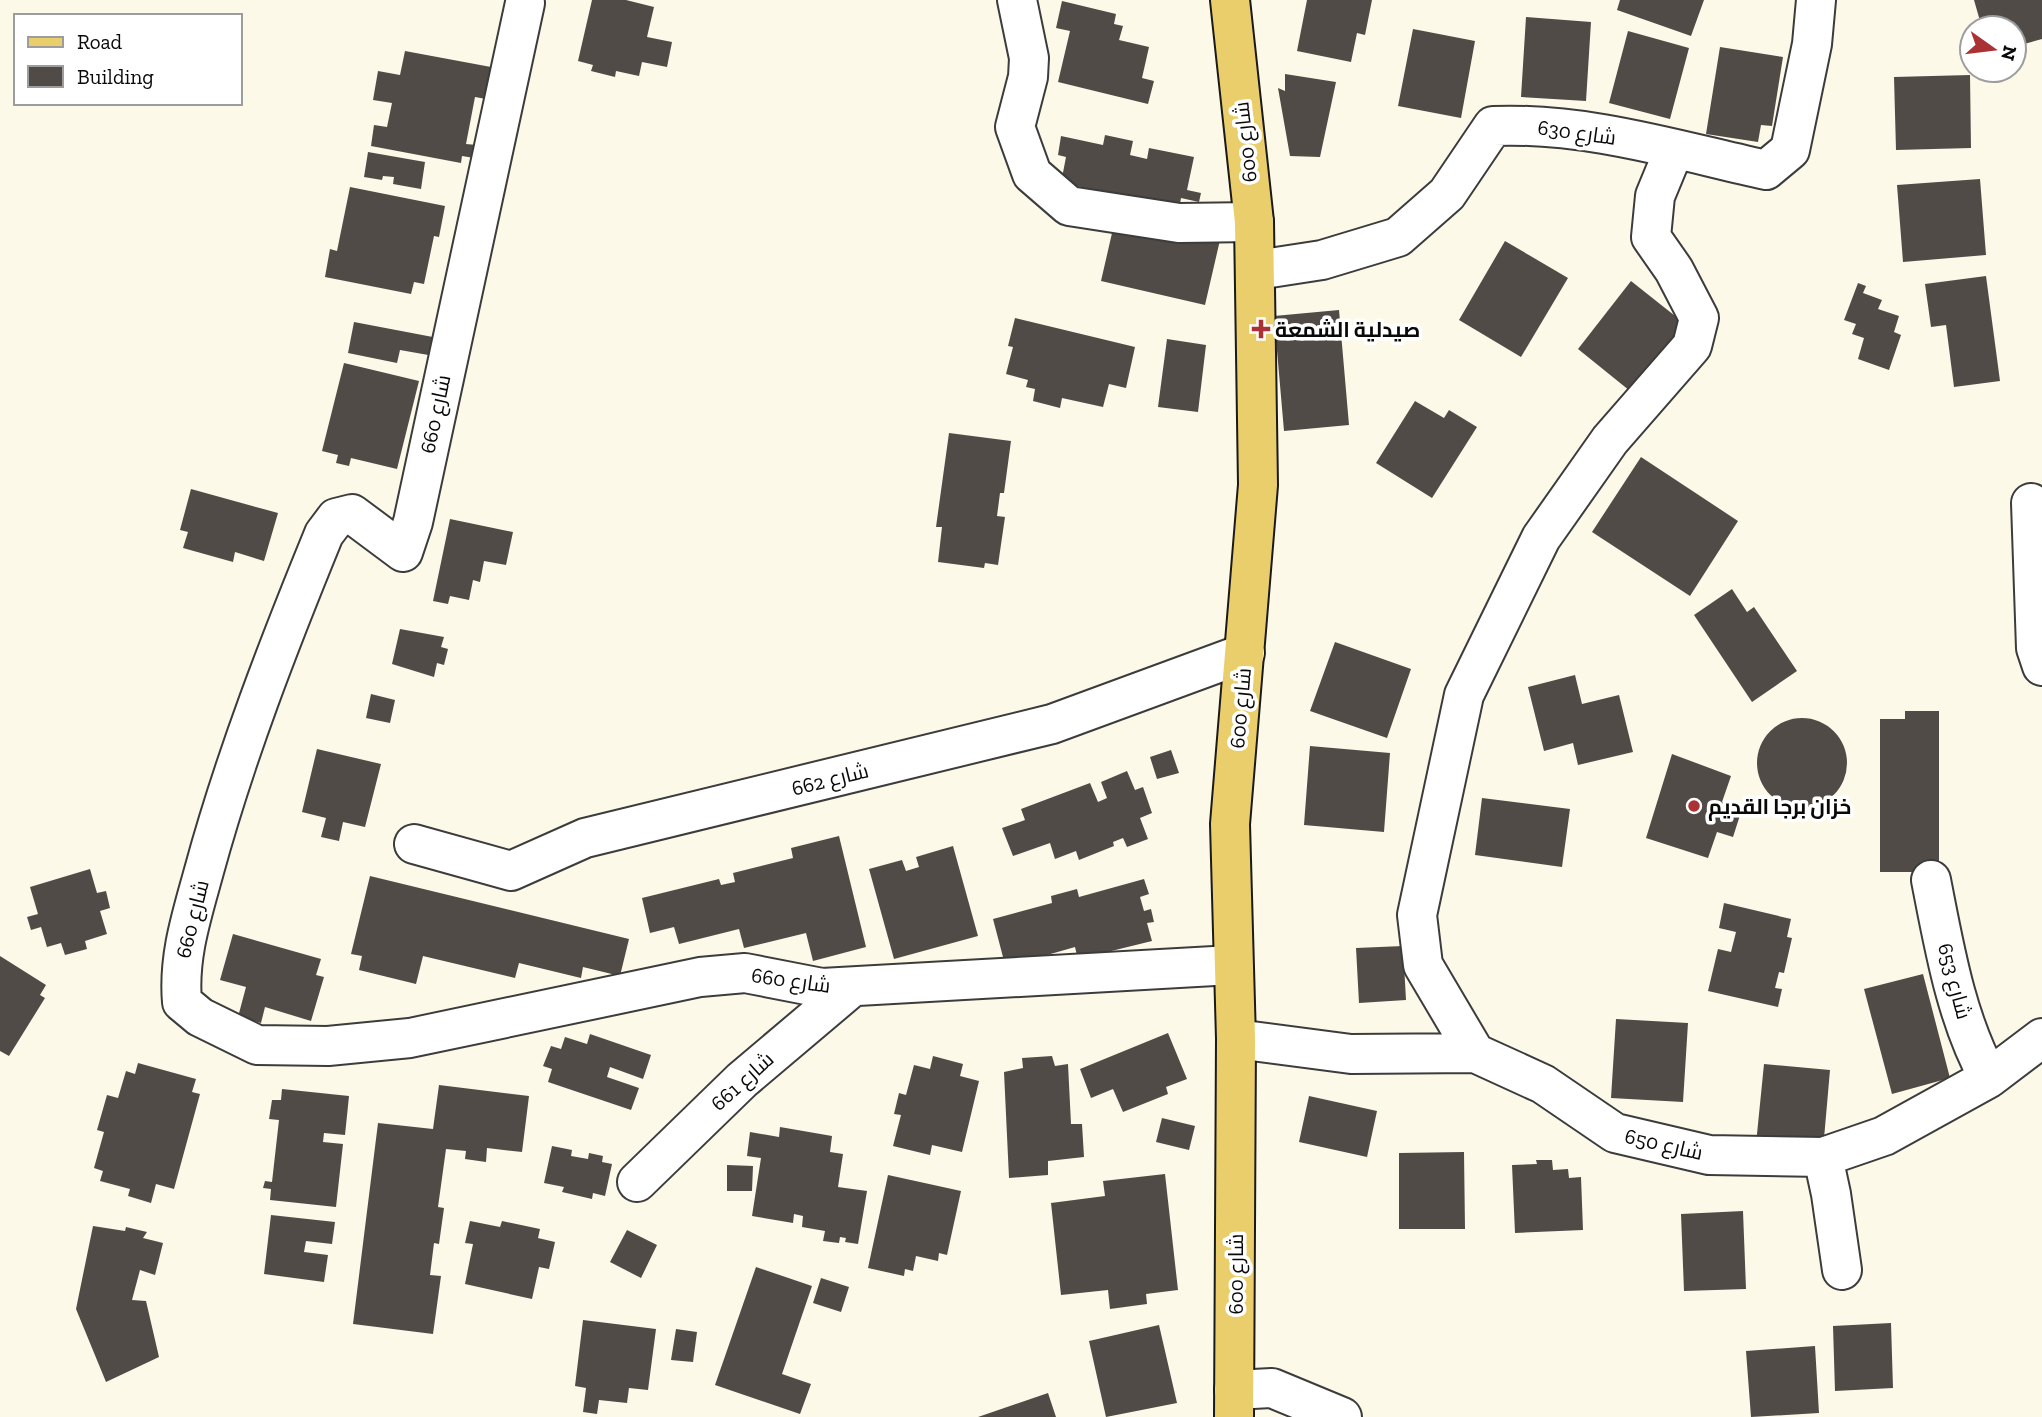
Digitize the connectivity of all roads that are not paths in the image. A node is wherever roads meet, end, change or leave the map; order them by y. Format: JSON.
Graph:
{"nodes":[{"id":1,"x":1017,"y":0,"type":"edge"},
{"id":2,"x":1230,"y":0,"type":"edge"},
{"id":3,"x":1816,"y":0,"type":"edge"},
{"id":4,"x":525,"y":3,"type":"dead end"},
{"id":5,"x":1674,"y":150,"type":"junction"},
{"id":6,"x":1254,"y":222,"type":"junction"},
{"id":7,"x":1257,"y":270,"type":"junction"},
{"id":8,"x":2031,"y":503,"type":"dead end"},
{"id":9,"x":1245,"y":653,"type":"junction"},
{"id":10,"x":2042,"y":666,"type":"edge"},
{"id":11,"x":414,"y":844,"type":"dead end"},
{"id":12,"x":1931,"y":880,"type":"dead end"},
{"id":13,"x":1232,"y":965,"type":"junction"},
{"id":14,"x":852,"y":986,"type":"junction"},
{"id":15,"x":2042,"y":1038,"type":"edge"},
{"id":16,"x":1236,"y":1039,"type":"junction"},
{"id":17,"x":1475,"y":1053,"type":"junction"},
{"id":18,"x":1989,"y":1078,"type":"junction"},
{"id":19,"x":1822,"y":1157,"type":"junction"},
{"id":20,"x":638,"y":1182,"type":"dead end"},
{"id":21,"x":1842,"y":1270,"type":"dead end"},
{"id":22,"x":1234,"y":1403,"type":"edge"},
{"id":23,"x":1342,"y":1417,"type":"edge"}],
"edges":[{"from":1,"to":6,"type":"street"},
{"from":2,"to":6,"type":"main road","name":"شارع 600"},
{"from":3,"to":5,"type":"street","name":"شارع 630"},
{"from":4,"to":14,"type":"street","name":"شارع 660"},
{"from":5,"to":7,"type":"street","name":"شارع 630"},
{"from":5,"to":17,"type":"street"},
{"from":6,"to":7,"type":"main road","name":"شارع 600"},
{"from":7,"to":9,"type":"main road","name":"شارع 600"},
{"from":8,"to":10,"type":"street"},
{"from":9,"to":11,"type":"street","name":"شارع 662"},
{"from":9,"to":13,"type":"main road","name":"شارع 600"},
{"from":12,"to":18,"type":"street","name":"شارع 653"},
{"from":13,"to":14,"type":"street","name":"شارع 660"},
{"from":13,"to":16,"type":"main road","name":"شارع 600"},
{"from":14,"to":20,"type":"street","name":"شارع 661"},
{"from":15,"to":18,"type":"street","name":"شارع 650"},
{"from":16,"to":17,"type":"street","name":"شارع 650"},
{"from":16,"to":22,"type":"main road","name":"شارع 600"},
{"from":17,"to":19,"type":"street","name":"شارع 650"},
{"from":18,"to":19,"type":"street","name":"شارع 650"},
{"from":19,"to":21,"type":"street"},
{"from":22,"to":23,"type":"street"}]}
